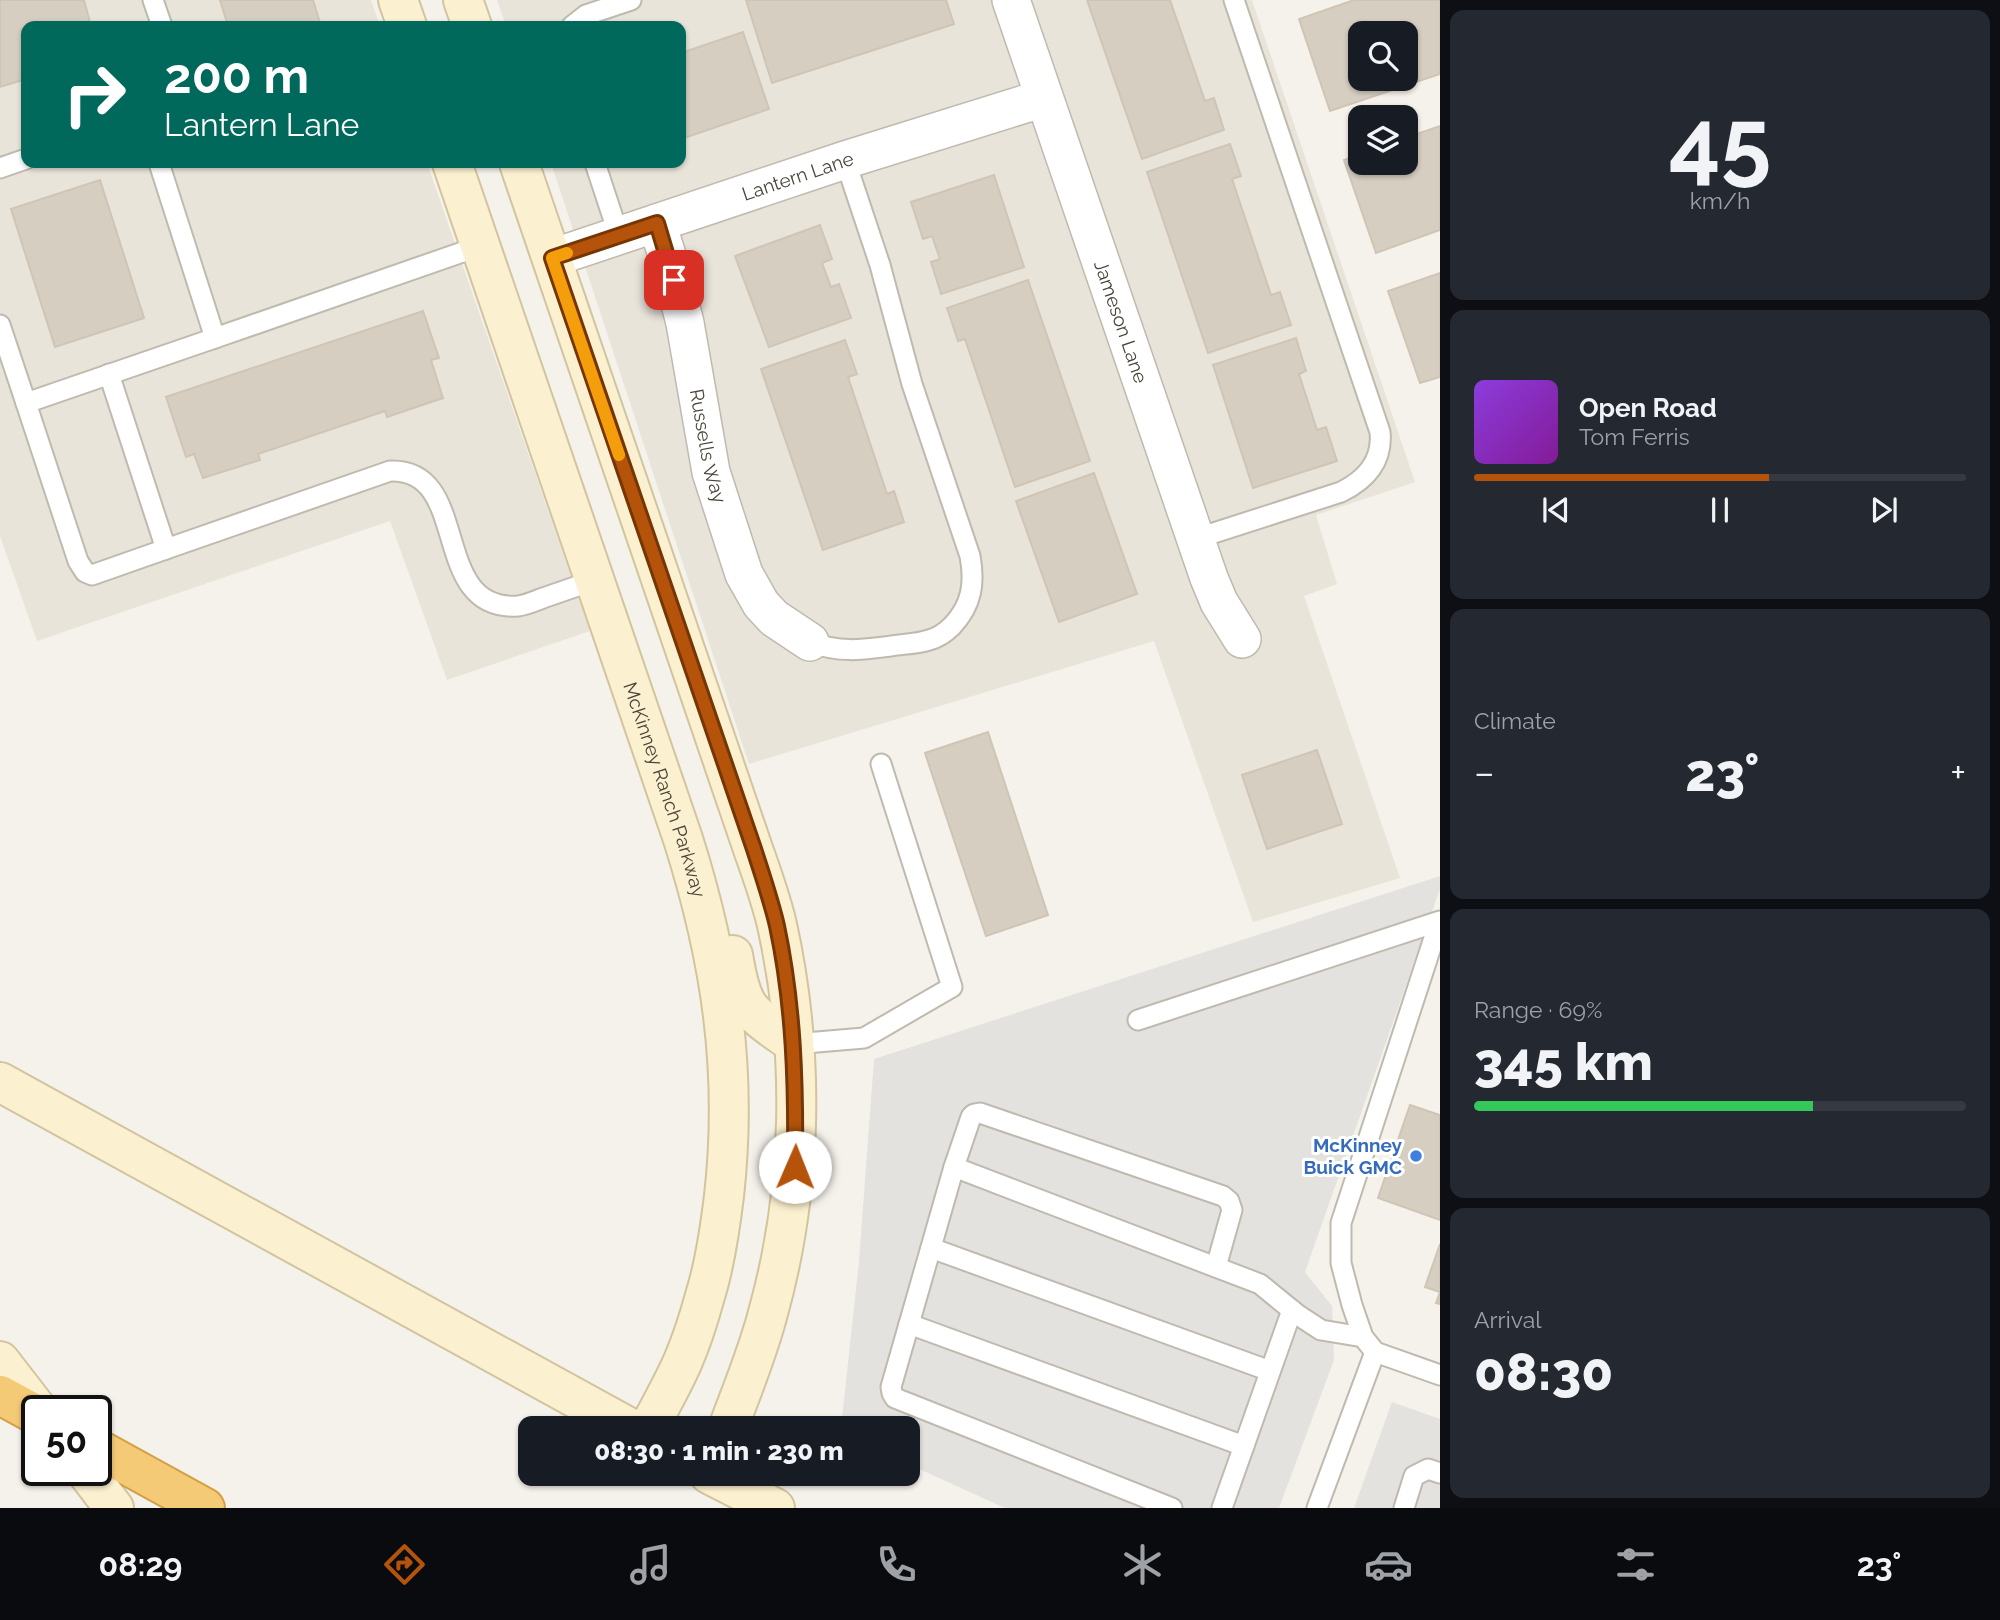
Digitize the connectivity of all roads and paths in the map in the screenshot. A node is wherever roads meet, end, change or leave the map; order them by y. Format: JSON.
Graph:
{"nodes":[{"id":1,"x":153,"y":0,"type":"edge"},
{"id":2,"x":398,"y":0,"type":"edge"},
{"id":3,"x":463,"y":0,"type":"edge"},
{"id":4,"x":631,"y":0,"type":"edge"},
{"id":5,"x":1011,"y":0,"type":"edge"},
{"id":6,"x":1234,"y":0,"type":"edge"},
{"id":7,"x":160,"y":21,"type":"edge"},
{"id":8,"x":405,"y":21,"type":"edge"},
{"id":9,"x":470,"y":21,"type":"edge"},
{"id":10,"x":576,"y":21,"type":"edge"},
{"id":11,"x":1044,"y":97,"type":"junction"},
{"id":12,"x":845,"y":160,"type":"junction"},
{"id":13,"x":21,"y":161,"type":"edge"},
{"id":14,"x":0,"y":168,"type":"edge"},
{"id":15,"x":161,"y":168,"type":"edge"},
{"id":16,"x":454,"y":168,"type":"edge"},
{"id":17,"x":521,"y":168,"type":"edge"},
{"id":18,"x":596,"y":168,"type":"edge"},
{"id":19,"x":657,"y":223,"type":"junction"},
{"id":20,"x":619,"y":236,"type":"junction"},
{"id":21,"x":480,"y":246,"type":"junction"},
{"id":22,"x":552,"y":258,"type":"junction"},
{"id":23,"x":0,"y":325,"type":"edge"},
{"id":24,"x":215,"y":338,"type":"junction"},
{"id":25,"x":109,"y":374,"type":"junction"},
{"id":26,"x":26,"y":403,"type":"junction"},
{"id":27,"x":1195,"y":539,"type":"junction"},
{"id":28,"x":166,"y":549,"type":"junction"},
{"id":29,"x":595,"y":580,"type":"junction"},
{"id":30,"x":1242,"y":639,"type":"dead end"},
{"id":31,"x":810,"y":642,"type":"joint"},
{"id":32,"x":881,"y":764,"type":"dead end"},
{"id":33,"x":696,"y":882,"type":"junction"},
{"id":34,"x":1440,"y":921,"type":"edge"},
{"id":35,"x":1440,"y":931,"type":"edge"},
{"id":36,"x":722,"y":1009,"type":"junction"},
{"id":37,"x":1138,"y":1020,"type":"dead end"},
{"id":38,"x":794,"y":1044,"type":"junction"},
{"id":39,"x":0,"y":1082,"type":"edge"},
{"id":40,"x":954,"y":1167,"type":"junction"},
{"id":41,"x":931,"y":1248,"type":"junction"},
{"id":42,"x":1216,"y":1267,"type":"junction"},
{"id":43,"x":1292,"y":1310,"type":"junction"},
{"id":44,"x":909,"y":1324,"type":"junction"},
{"id":45,"x":1369,"y":1345,"type":"junction"},
{"id":46,"x":0,"y":1361,"type":"edge"},
{"id":47,"x":1270,"y":1371,"type":"junction"},
{"id":48,"x":1440,"y":1375,"type":"edge"},
{"id":49,"x":0,"y":1395,"type":"edge"},
{"id":50,"x":25,"y":1395,"type":"edge"},
{"id":51,"x":21,"y":1405,"type":"edge"},
{"id":52,"x":608,"y":1416,"type":"edge"},
{"id":53,"x":655,"y":1416,"type":"edge"},
{"id":54,"x":732,"y":1416,"type":"edge"},
{"id":55,"x":1244,"y":1447,"type":"junction"},
{"id":56,"x":112,"y":1457,"type":"edge"},
{"id":57,"x":1440,"y":1474,"type":"edge"},
{"id":58,"x":97,"y":1486,"type":"edge"},
{"id":59,"x":733,"y":1486,"type":"edge"},
{"id":60,"x":114,"y":1508,"type":"edge"},
{"id":61,"x":205,"y":1508,"type":"edge"},
{"id":62,"x":775,"y":1508,"type":"edge"},
{"id":63,"x":1172,"y":1508,"type":"edge"},
{"id":64,"x":1222,"y":1508,"type":"edge"},
{"id":65,"x":1317,"y":1508,"type":"edge"},
{"id":66,"x":1404,"y":1508,"type":"edge"}],
"edges":[{"from":1,"to":7,"type":"lane"},
{"from":2,"to":8,"type":"main road"},
{"from":3,"to":9,"type":"main road"},
{"from":4,"to":10,"type":"lane"},
{"from":5,"to":11,"type":"street","name":"Jameson Lane"},
{"from":6,"to":27,"type":"lane"},
{"from":11,"to":12,"type":"street","name":"Lantern Lane"},
{"from":11,"to":27,"type":"street","name":"Jameson Lane"},
{"from":12,"to":19,"type":"street","name":"Lantern Lane"},
{"from":12,"to":31,"type":"lane"},
{"from":13,"to":14,"type":"lane"},
{"from":15,"to":24,"type":"lane"},
{"from":16,"to":21,"type":"main road","name":"McKinney Ranch Parkway"},
{"from":17,"to":22,"type":"main road"},
{"from":18,"to":20,"type":"lane"},
{"from":19,"to":20,"type":"street","name":"Lantern Lane"},
{"from":19,"to":31,"type":"street","name":"Russells Way"},
{"from":20,"to":22,"type":"street","name":"Lantern Lane"},
{"from":21,"to":24,"type":"lane"},
{"from":21,"to":29,"type":"main road","name":"McKinney Ranch Parkway"},
{"from":22,"to":38,"type":"main road"},
{"from":23,"to":26,"type":"lane"},
{"from":24,"to":25,"type":"lane"},
{"from":25,"to":26,"type":"lane"},
{"from":25,"to":28,"type":"lane"},
{"from":26,"to":28,"type":"lane"},
{"from":27,"to":30,"type":"street","name":"Jameson Lane"},
{"from":28,"to":29,"type":"lane"},
{"from":29,"to":33,"type":"main road","name":"McKinney Ranch Parkway"},
{"from":32,"to":38,"type":"lane"},
{"from":33,"to":36,"type":"main road","name":"McKinney Ranch Parkway"},
{"from":33,"to":38,"type":"main road"},
{"from":34,"to":37,"type":"lane"},
{"from":35,"to":45,"type":"lane"},
{"from":36,"to":38,"type":"lane"},
{"from":36,"to":53,"type":"main road","name":"McKinney Ranch Parkway"},
{"from":38,"to":54,"type":"main road"},
{"from":39,"to":52,"type":"main road"},
{"from":40,"to":41,"type":"lane"},
{"from":40,"to":42,"type":"lane"},
{"from":40,"to":42,"type":"lane"},
{"from":41,"to":44,"type":"lane"},
{"from":41,"to":47,"type":"lane"},
{"from":42,"to":43,"type":"lane"},
{"from":43,"to":45,"type":"lane"},
{"from":43,"to":47,"type":"lane"},
{"from":44,"to":55,"type":"lane"},
{"from":44,"to":63,"type":"lane"},
{"from":45,"to":48,"type":"lane"},
{"from":45,"to":65,"type":"lane"},
{"from":46,"to":50,"type":"main road"},
{"from":47,"to":55,"type":"lane"},
{"from":49,"to":51,"type":"highway"},
{"from":55,"to":64,"type":"lane"},
{"from":56,"to":61,"type":"highway"},
{"from":57,"to":66,"type":"lane"},
{"from":58,"to":60,"type":"main road"},
{"from":59,"to":62,"type":"main road"}]}
